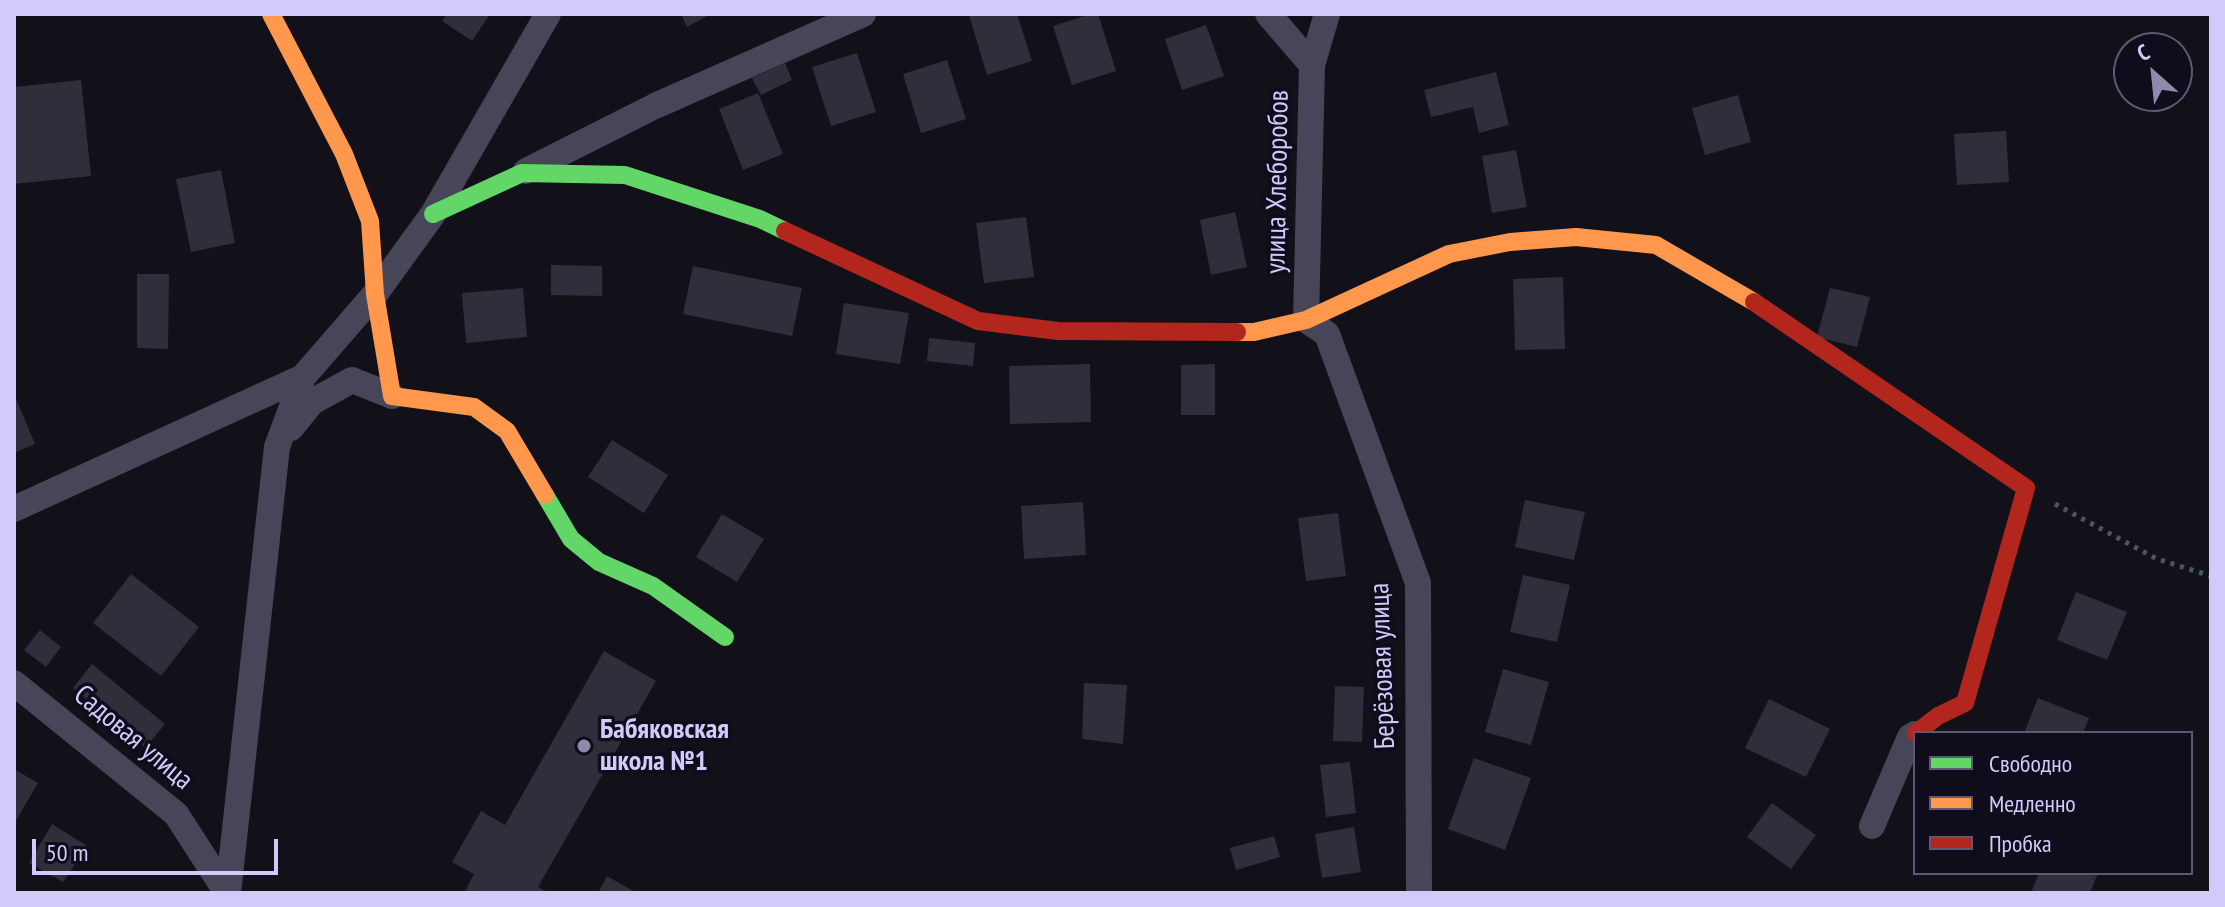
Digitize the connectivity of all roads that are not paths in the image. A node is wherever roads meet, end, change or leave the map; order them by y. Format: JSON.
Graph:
{"nodes":[{"id":1,"x":271,"y":14,"type":"edge"},
{"id":2,"x":548,"y":14,"type":"edge"},
{"id":3,"x":863,"y":14,"type":"edge"},
{"id":4,"x":1268,"y":14,"type":"edge"},
{"id":5,"x":1327,"y":14,"type":"edge"},
{"id":6,"x":1312,"y":65,"type":"junction"},
{"id":7,"x":522,"y":173,"type":"junction"},
{"id":8,"x":433,"y":214,"type":"junction"},
{"id":9,"x":375,"y":294,"type":"junction"},
{"id":10,"x":1306,"y":320,"type":"junction"},
{"id":11,"x":303,"y":377,"type":"junction"},
{"id":12,"x":392,"y":396,"type":"junction"},
{"id":13,"x":277,"y":447,"type":"junction"},
{"id":14,"x":14,"y":509,"type":"edge"},
{"id":15,"x":725,"y":637,"type":"dead end"},
{"id":16,"x":14,"y":683,"type":"edge"},
{"id":17,"x":1918,"y":731,"type":"edge"},
{"id":18,"x":1913,"y":737,"type":"edge"},
{"id":19,"x":1872,"y":826,"type":"dead end"},
{"id":20,"x":228,"y":893,"type":"edge"},
{"id":21,"x":1419,"y":893,"type":"edge"}],
"edges":[{"from":1,"to":9,"type":"street"},
{"from":2,"to":8,"type":"street"},
{"from":3,"to":7,"type":"street"},
{"from":4,"to":6,"type":"street","name":"улица Хлеборобов"},
{"from":5,"to":6,"type":"street"},
{"from":6,"to":10,"type":"street","name":"улица Хлеборобов"},
{"from":7,"to":8,"type":"street"},
{"from":7,"to":10,"type":"street"},
{"from":8,"to":9,"type":"street"},
{"from":9,"to":11,"type":"street"},
{"from":9,"to":12,"type":"street"},
{"from":10,"to":17,"type":"street"},
{"from":10,"to":21,"type":"street","name":"Берёзовая улица"},
{"from":11,"to":13,"type":"street"},
{"from":11,"to":14,"type":"street"},
{"from":12,"to":13,"type":"street"},
{"from":12,"to":15,"type":"street"},
{"from":13,"to":20,"type":"street"},
{"from":16,"to":20,"type":"street","name":"Садовая улица"},
{"from":18,"to":19,"type":"street"}]}
